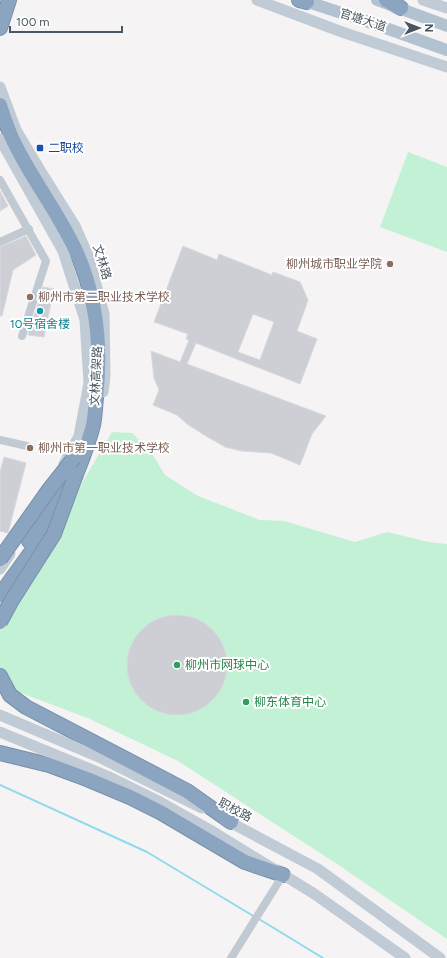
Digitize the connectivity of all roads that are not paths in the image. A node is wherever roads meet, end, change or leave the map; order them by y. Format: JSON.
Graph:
{"nodes":[{"id":1,"x":9,"y":0,"type":"edge"},
{"id":2,"x":257,"y":0,"type":"edge"},
{"id":3,"x":377,"y":0,"type":"edge"},
{"id":4,"x":386,"y":0,"type":"edge"},
{"id":5,"x":303,"y":1,"type":"edge"},
{"id":6,"x":429,"y":1,"type":"edge"},
{"id":7,"x":445,"y":5,"type":"edge"},
{"id":8,"x":402,"y":8,"type":"junction"},
{"id":9,"x":447,"y":26,"type":"edge"},
{"id":10,"x":0,"y":28,"type":"edge"},
{"id":11,"x":447,"y":50,"type":"edge"},
{"id":12,"x":447,"y":67,"type":"edge"},
{"id":13,"x":0,"y":87,"type":"edge"},
{"id":14,"x":0,"y":105,"type":"edge"},
{"id":15,"x":0,"y":134,"type":"edge"},
{"id":16,"x":0,"y":140,"type":"edge"},
{"id":17,"x":1,"y":185,"type":"edge"},
{"id":18,"x":29,"y":229,"type":"junction"},
{"id":19,"x":0,"y":242,"type":"edge"},
{"id":20,"x":22,"y":336,"type":"dead end"},
{"id":21,"x":0,"y":440,"type":"edge"},
{"id":22,"x":27,"y":446,"type":"dead end"},
{"id":23,"x":74,"y":458,"type":"junction"},
{"id":24,"x":76,"y":474,"type":"junction"},
{"id":25,"x":1,"y":563,"type":"edge"},
{"id":26,"x":0,"y":580,"type":"edge"},
{"id":27,"x":0,"y":595,"type":"edge"},
{"id":28,"x":0,"y":606,"type":"edge"},
{"id":29,"x":0,"y":622,"type":"edge"},
{"id":30,"x":0,"y":676,"type":"edge"},
{"id":31,"x":0,"y":715,"type":"edge"},
{"id":32,"x":0,"y":732,"type":"edge"},
{"id":33,"x":0,"y":753,"type":"edge"},
{"id":34,"x":231,"y":822,"type":"junction"},
{"id":35,"x":283,"y":875,"type":"junction"},
{"id":36,"x":231,"y":958,"type":"edge"},
{"id":37,"x":405,"y":958,"type":"edge"},
{"id":38,"x":440,"y":958,"type":"edge"}],
"edges":[{"from":1,"to":10,"type":"highway"},
{"from":2,"to":12,"type":"main road"},
{"from":3,"to":8,"type":"main road","name":"官塘大道"},
{"from":4,"to":8,"type":"highway"},
{"from":5,"to":11,"type":"main road","name":"官塘大道"},
{"from":6,"to":7,"type":"main road"},
{"from":8,"to":9,"type":"main road","name":"官塘大道"},
{"from":13,"to":28,"type":"main road","name":"文林路"},
{"from":14,"to":24,"type":"highway","name":"文林高架路"},
{"from":15,"to":23,"type":"highway","name":"文林高架路"},
{"from":16,"to":25,"type":"main road"},
{"from":17,"to":18,"type":"street"},
{"from":18,"to":19,"type":"street"},
{"from":18,"to":20,"type":"street"},
{"from":21,"to":22,"type":"street"},
{"from":23,"to":25,"type":"highway","bridge":true},
{"from":23,"to":26,"type":"highway","name":"文林高架路"},
{"from":24,"to":27,"type":"highway","name":"文林高架路","bridge":true},
{"from":24,"to":29,"type":"highway","bridge":true},
{"from":30,"to":34,"type":"highway"},
{"from":31,"to":34,"type":"main road","name":"职校路"},
{"from":32,"to":35,"type":"main road"},
{"from":33,"to":35,"type":"highway"},
{"from":34,"to":38,"type":"main road","name":"职校路"},
{"from":35,"to":36,"type":"street"},
{"from":35,"to":37,"type":"main road"}]}
